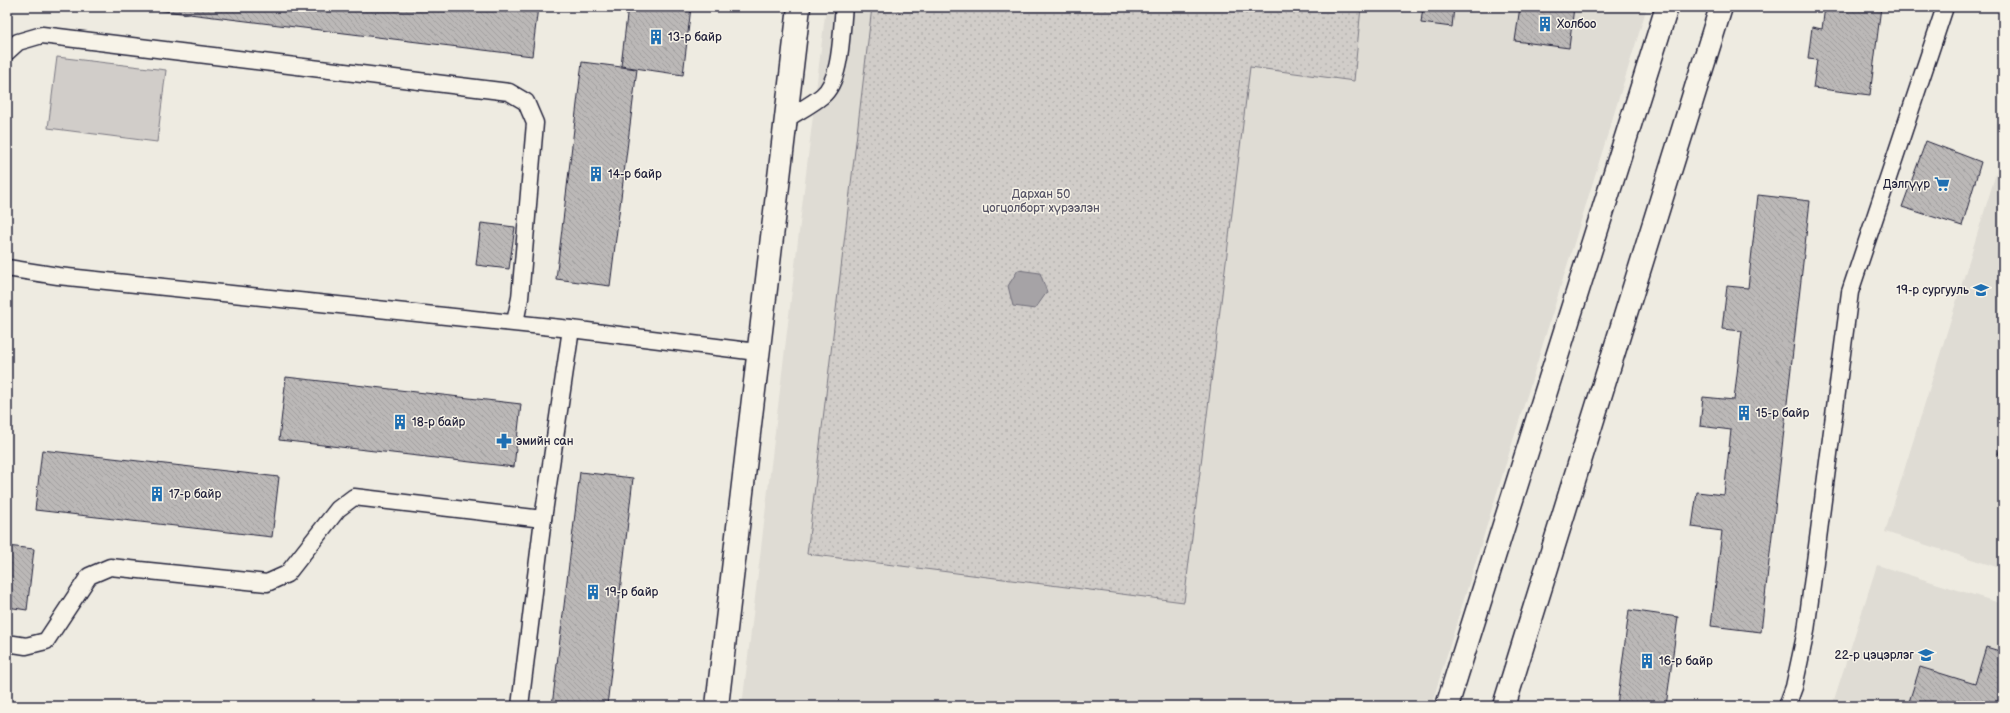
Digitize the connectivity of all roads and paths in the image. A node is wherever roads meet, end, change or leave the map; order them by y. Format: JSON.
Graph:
{"nodes":[{"id":1,"x":799,"y":7,"type":"edge"},
{"id":2,"x":844,"y":7,"type":"edge"},
{"id":3,"x":1667,"y":7,"type":"edge"},
{"id":4,"x":1721,"y":7,"type":"edge"},
{"id":5,"x":1945,"y":7,"type":"edge"},
{"id":6,"x":7,"y":52,"type":"edge"},
{"id":7,"x":785,"y":120,"type":"junction"},
{"id":8,"x":7,"y":268,"type":"edge"},
{"id":9,"x":515,"y":322,"type":"junction"},
{"id":10,"x":571,"y":329,"type":"junction"},
{"id":11,"x":757,"y":352,"type":"junction"},
{"id":12,"x":543,"y":519,"type":"junction"},
{"id":13,"x":7,"y":643,"type":"edge"},
{"id":14,"x":520,"y":706,"type":"edge"},
{"id":15,"x":717,"y":706,"type":"edge"},
{"id":16,"x":1447,"y":706,"type":"edge"},
{"id":17,"x":1504,"y":706,"type":"edge"},
{"id":18,"x":1787,"y":706,"type":"edge"}],
"edges":[{"from":1,"to":7,"type":"main road"},
{"from":2,"to":7,"type":"lane"},
{"from":3,"to":16,"type":"main road"},
{"from":4,"to":17,"type":"main road"},
{"from":5,"to":18,"type":"lane"},
{"from":6,"to":9,"type":"lane"},
{"from":7,"to":11,"type":"main road"},
{"from":8,"to":9,"type":"lane"},
{"from":9,"to":10,"type":"lane"},
{"from":10,"to":11,"type":"lane"},
{"from":10,"to":12,"type":"lane"},
{"from":11,"to":15,"type":"main road"},
{"from":12,"to":13,"type":"lane"},
{"from":12,"to":14,"type":"lane"}]}
